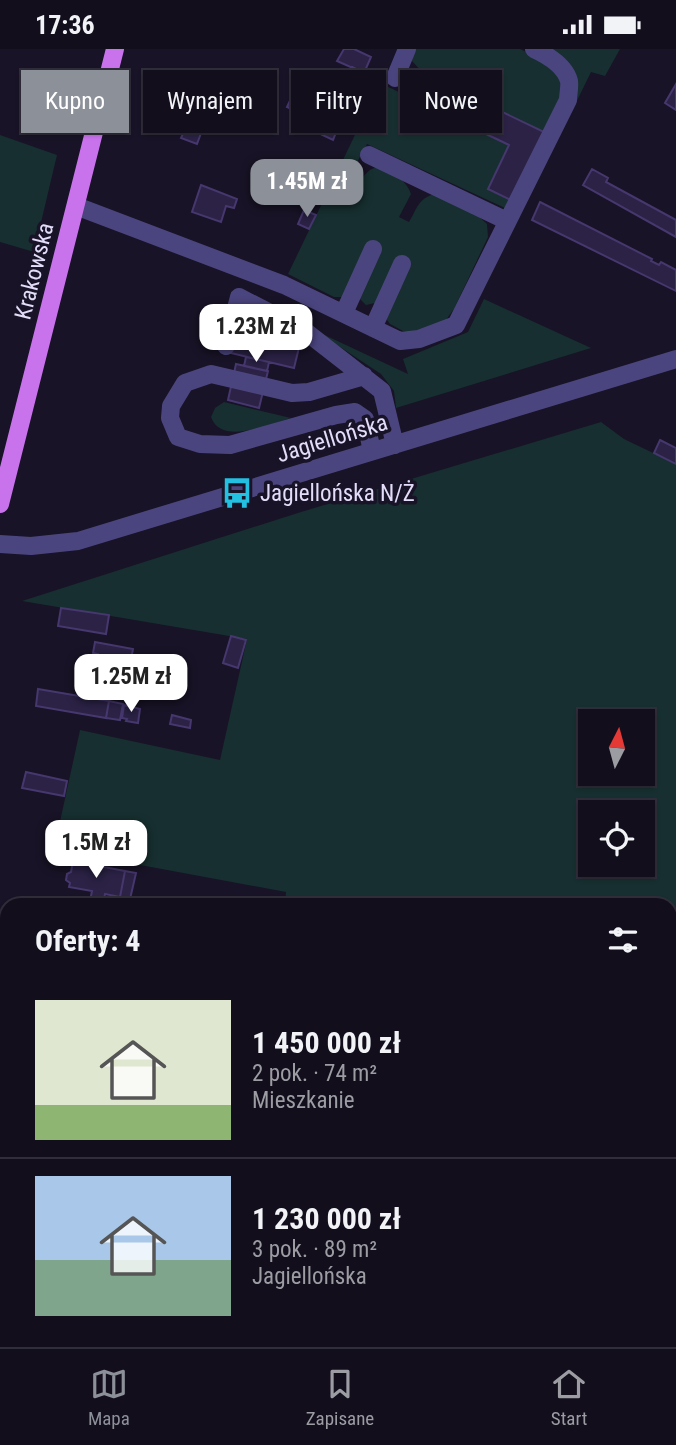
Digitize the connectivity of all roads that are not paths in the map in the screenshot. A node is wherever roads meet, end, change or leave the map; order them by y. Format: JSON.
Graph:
{"nodes":[{"id":1,"x":114,"y":49,"type":"edge"},
{"id":2,"x":407,"y":49,"type":"edge"},
{"id":3,"x":534,"y":49,"type":"edge"},
{"id":4,"x":395,"y":78,"type":"dead end"},
{"id":5,"x":369,"y":155,"type":"dead end"},
{"id":6,"x":76,"y":206,"type":"junction"},
{"id":7,"x":507,"y":222,"type":"junction"},
{"id":8,"x":373,"y":249,"type":"dead end"},
{"id":9,"x":402,"y":264,"type":"dead end"},
{"id":10,"x":344,"y":313,"type":"junction"},
{"id":11,"x":373,"y":328,"type":"junction"},
{"id":12,"x":226,"y":346,"type":"dead end"},
{"id":13,"x":676,"y":359,"type":"edge"},
{"id":14,"x":364,"y":376,"type":"junction"},
{"id":15,"x":309,"y":392,"type":"junction"},
{"id":16,"x":316,"y":421,"type":"junction"},
{"id":17,"x":395,"y":445,"type":"junction"},
{"id":18,"x":372,"y":451,"type":"junction"},
{"id":19,"x":0,"y":504,"type":"edge"},
{"id":20,"x":0,"y":544,"type":"edge"}],
"edges":[{"from":1,"to":6,"type":"main road","name":"Krakowska"},
{"from":2,"to":4,"type":"street"},
{"from":3,"to":7,"type":"street"},
{"from":5,"to":7,"type":"street"},
{"from":6,"to":10,"type":"street"},
{"from":6,"to":19,"type":"main road","name":"Krakowska"},
{"from":7,"to":11,"type":"street"},
{"from":8,"to":10,"type":"street"},
{"from":9,"to":11,"type":"street"},
{"from":10,"to":11,"type":"street"},
{"from":12,"to":14,"type":"street"},
{"from":13,"to":17,"type":"street","name":"Jagiellońska"},
{"from":14,"to":15,"type":"street"},
{"from":14,"to":17,"type":"street"},
{"from":15,"to":16,"type":"street"},
{"from":15,"to":16,"type":"street"},
{"from":16,"to":18,"type":"street"},
{"from":17,"to":18,"type":"street","name":"Jagiellońska"},
{"from":18,"to":20,"type":"street","name":"Jagiellońska"}]}
